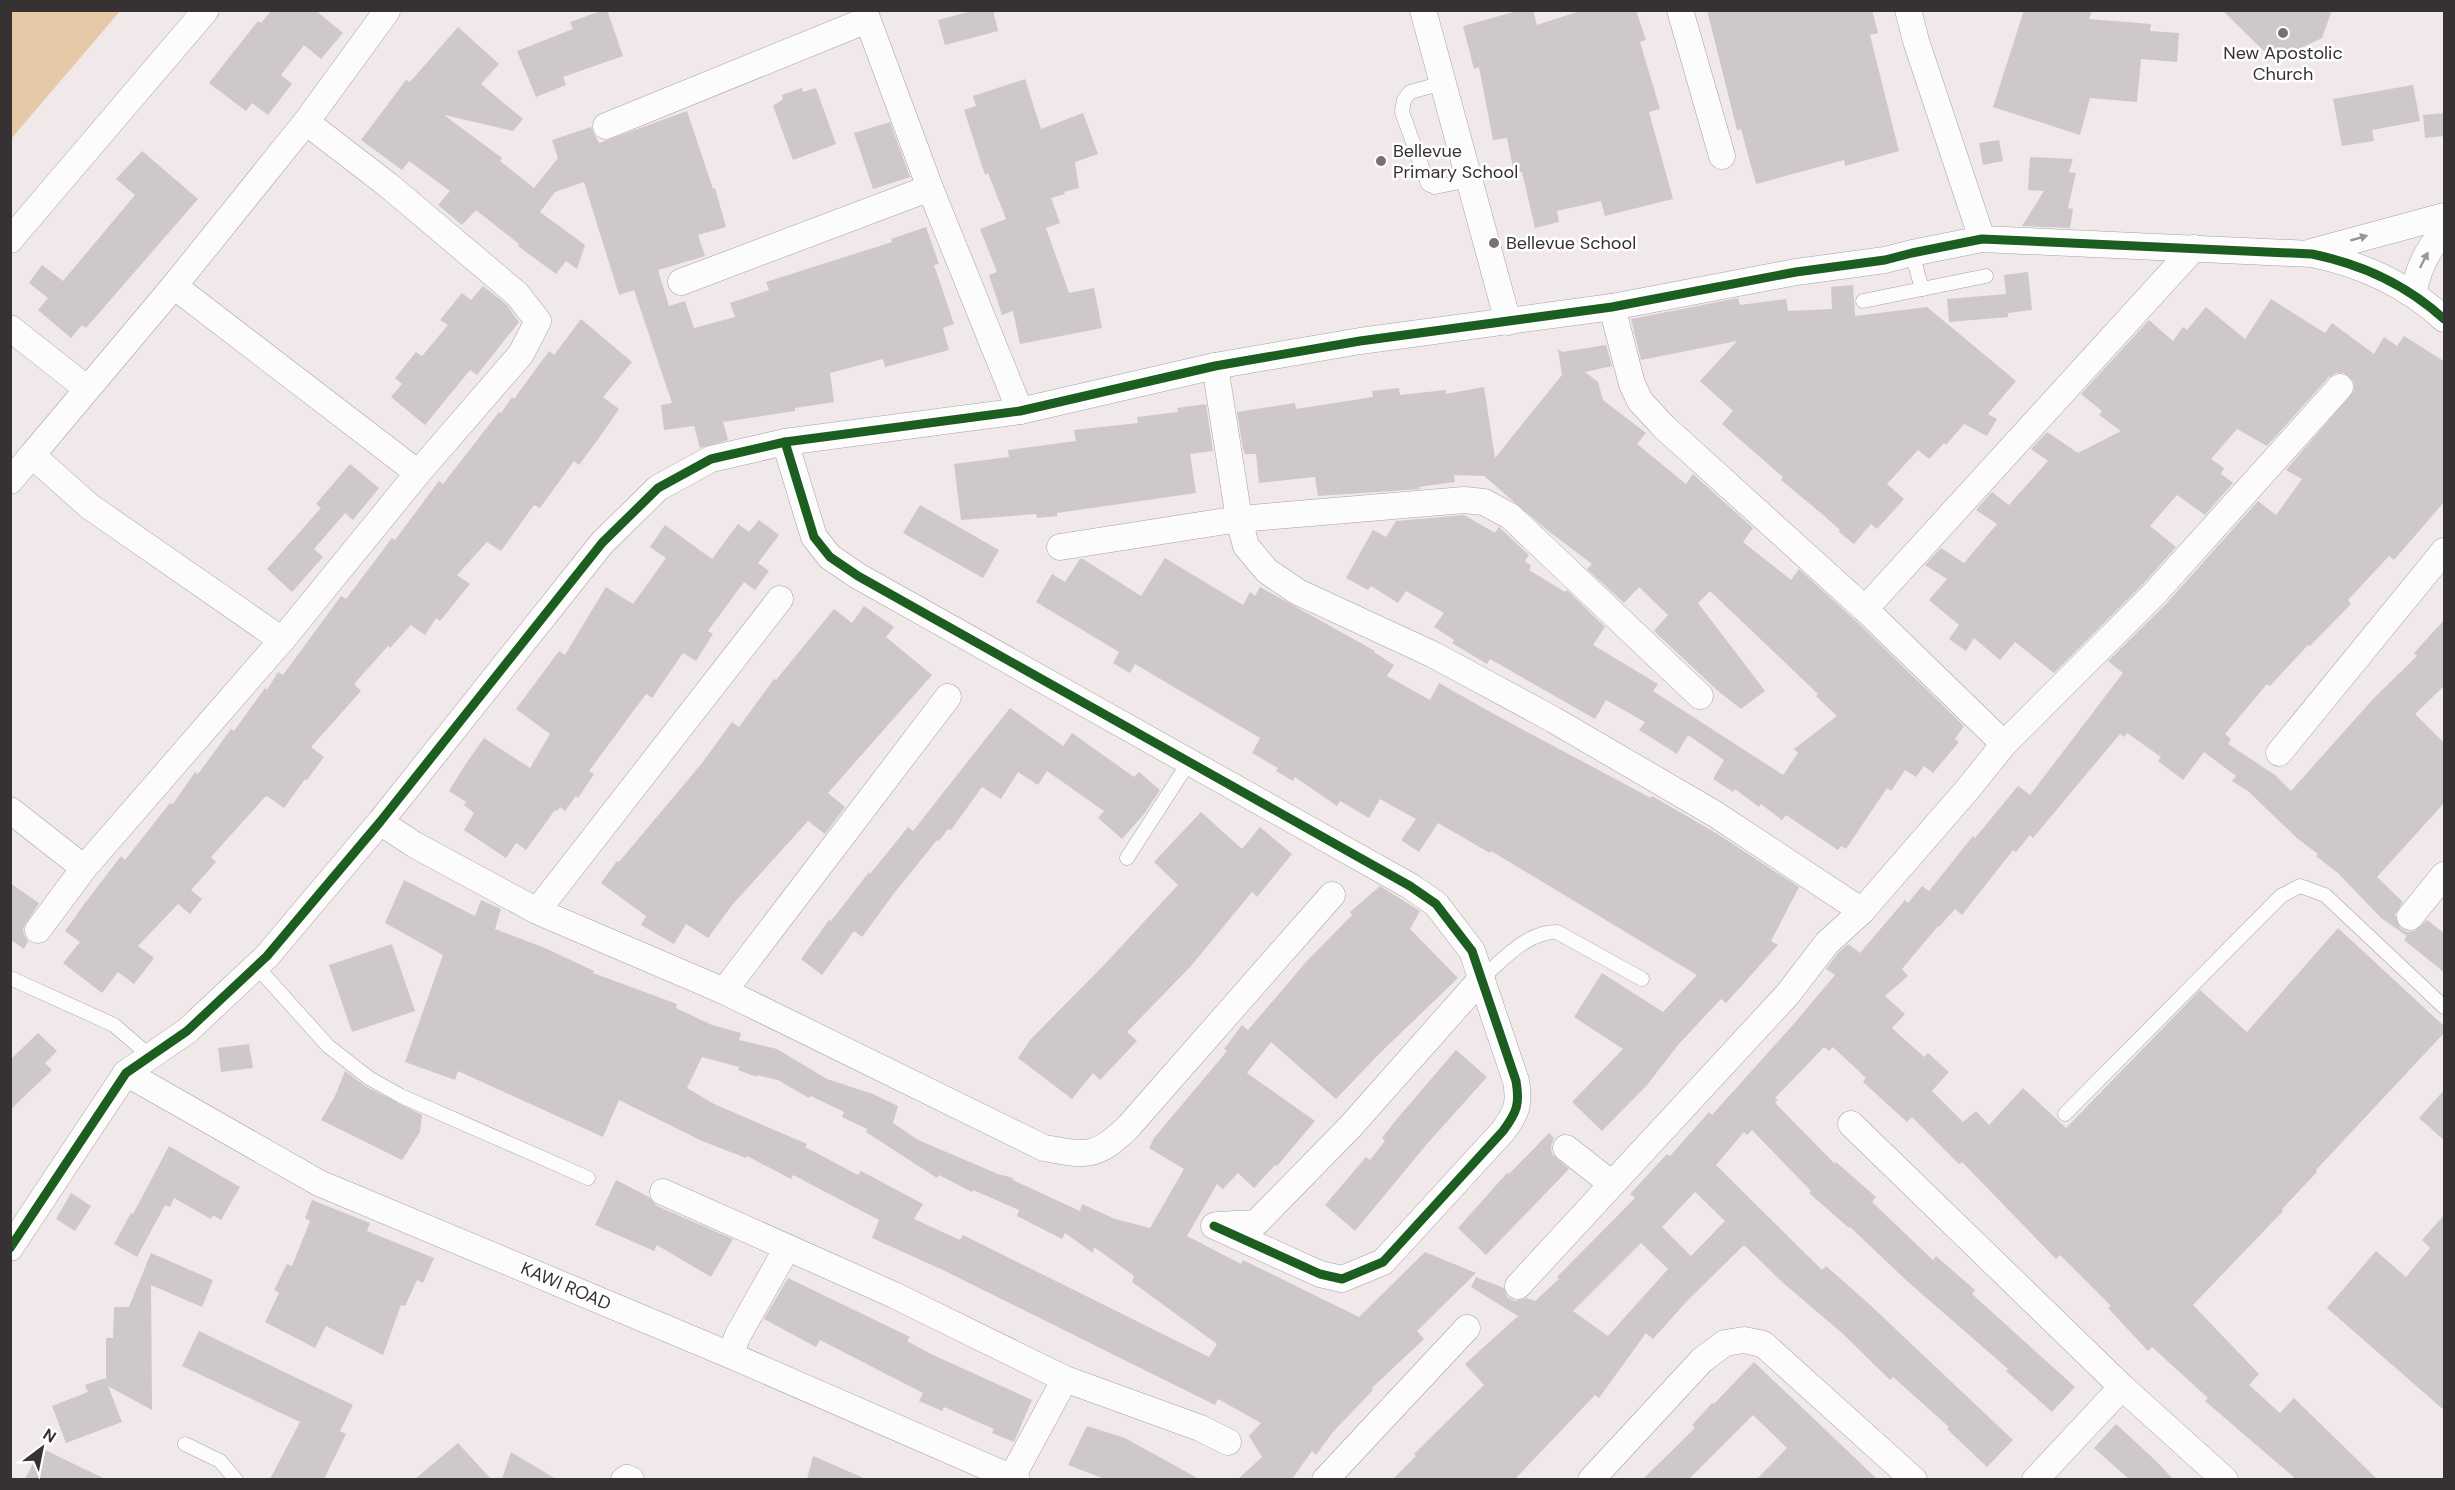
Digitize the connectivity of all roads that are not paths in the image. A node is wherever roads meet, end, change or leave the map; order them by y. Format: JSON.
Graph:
{"nodes":[{"id":1,"x":206,"y":10,"type":"edge"},
{"id":2,"x":1423,"y":10,"type":"edge"},
{"id":3,"x":1680,"y":10,"type":"edge"},
{"id":4,"x":1908,"y":10,"type":"edge"},
{"id":5,"x":387,"y":11,"type":"edge"},
{"id":6,"x":865,"y":15,"type":"edge"},
{"id":7,"x":1443,"y":83,"type":"junction"},
{"id":8,"x":306,"y":122,"type":"junction"},
{"id":9,"x":606,"y":126,"type":"dead end"},
{"id":10,"x":1722,"y":156,"type":"dead end"},
{"id":11,"x":1470,"y":180,"type":"junction"},
{"id":12,"x":930,"y":188,"type":"junction"},
{"id":13,"x":2445,"y":216,"type":"edge"},
{"id":14,"x":2445,"y":231,"type":"edge"},
{"id":15,"x":1982,"y":239,"type":"junction"},
{"id":16,"x":10,"y":240,"type":"edge"},
{"id":17,"x":2194,"y":248,"type":"junction"},
{"id":18,"x":1912,"y":253,"type":"junction"},
{"id":19,"x":2302,"y":254,"type":"junction"},
{"id":20,"x":1986,"y":276,"type":"dead end"},
{"id":21,"x":681,"y":282,"type":"dead end"},
{"id":22,"x":174,"y":286,"type":"junction"},
{"id":23,"x":1922,"y":289,"type":"junction"},
{"id":24,"x":1863,"y":301,"type":"dead end"},
{"id":25,"x":2433,"y":304,"type":"edge"},
{"id":26,"x":1612,"y":307,"type":"junction"},
{"id":27,"x":1508,"y":322,"type":"junction"},
{"id":28,"x":10,"y":328,"type":"edge"},
{"id":29,"x":1215,"y":366,"type":"junction"},
{"id":30,"x":2340,"y":387,"type":"dead end"},
{"id":31,"x":86,"y":388,"type":"junction"},
{"id":32,"x":1020,"y":411,"type":"junction"},
{"id":33,"x":785,"y":442,"type":"junction"},
{"id":34,"x":32,"y":455,"type":"junction"},
{"id":35,"x":418,"y":474,"type":"junction"},
{"id":36,"x":10,"y":481,"type":"edge"},
{"id":37,"x":1239,"y":519,"type":"junction"},
{"id":38,"x":1060,"y":547,"type":"dead end"},
{"id":39,"x":2445,"y":551,"type":"edge"},
{"id":40,"x":780,"y":599,"type":"dead end"},
{"id":41,"x":1865,"y":609,"type":"junction"},
{"id":42,"x":282,"y":640,"type":"junction"},
{"id":43,"x":1700,"y":696,"type":"dead end"},
{"id":44,"x":948,"y":697,"type":"dead end"},
{"id":45,"x":2004,"y":744,"type":"junction"},
{"id":46,"x":2279,"y":753,"type":"dead end"},
{"id":47,"x":1189,"y":762,"type":"junction"},
{"id":48,"x":10,"y":810,"type":"edge"},
{"id":49,"x":380,"y":822,"type":"junction"},
{"id":50,"x":1127,"y":858,"type":"dead end"},
{"id":51,"x":84,"y":868,"type":"junction"},
{"id":52,"x":2445,"y":875,"type":"edge"},
{"id":53,"x":1332,"y":896,"type":"dead end"},
{"id":54,"x":537,"y":911,"type":"junction"},
{"id":55,"x":1862,"y":911,"type":"junction"},
{"id":56,"x":2410,"y":917,"type":"dead end"},
{"id":57,"x":38,"y":930,"type":"dead end"},
{"id":58,"x":257,"y":967,"type":"junction"},
{"id":59,"x":10,"y":978,"type":"edge"},
{"id":60,"x":1482,"y":978,"type":"junction"},
{"id":61,"x":1642,"y":979,"type":"dead end"},
{"id":62,"x":724,"y":991,"type":"junction"},
{"id":63,"x":2445,"y":1007,"type":"edge"},
{"id":64,"x":151,"y":1057,"type":"junction"},
{"id":65,"x":126,"y":1073,"type":"junction"},
{"id":66,"x":2066,"y":1114,"type":"dead end"},
{"id":67,"x":1851,"y":1124,"type":"dead end"},
{"id":68,"x":1566,"y":1148,"type":"dead end"},
{"id":69,"x":588,"y":1178,"type":"dead end"},
{"id":70,"x":1612,"y":1184,"type":"junction"},
{"id":71,"x":663,"y":1192,"type":"dead end"},
{"id":72,"x":10,"y":1248,"type":"edge"},
{"id":73,"x":787,"y":1248,"type":"junction"},
{"id":74,"x":1518,"y":1286,"type":"dead end"},
{"id":75,"x":1467,"y":1328,"type":"dead end"},
{"id":76,"x":730,"y":1355,"type":"junction"},
{"id":77,"x":1065,"y":1378,"type":"junction"},
{"id":78,"x":2122,"y":1387,"type":"junction"},
{"id":79,"x":1228,"y":1442,"type":"dead end"},
{"id":80,"x":185,"y":1444,"type":"dead end"},
{"id":81,"x":1015,"y":1478,"type":"edge"},
{"id":82,"x":236,"y":1479,"type":"edge"},
{"id":83,"x":624,"y":1479,"type":"edge"},
{"id":84,"x":631,"y":1479,"type":"edge"},
{"id":85,"x":1325,"y":1479,"type":"edge"},
{"id":86,"x":1592,"y":1479,"type":"edge"},
{"id":87,"x":1914,"y":1479,"type":"edge"},
{"id":88,"x":2035,"y":1479,"type":"edge"},
{"id":89,"x":2225,"y":1479,"type":"edge"}],
"edges":[{"from":1,"to":16,"type":"street"},
{"from":2,"to":7,"type":"street"},
{"from":3,"to":10,"type":"street"},
{"from":4,"to":15,"type":"street"},
{"from":5,"to":8,"type":"street"},
{"from":6,"to":9,"type":"street"},
{"from":6,"to":12,"type":"street"},
{"from":7,"to":11,"type":"street"},
{"from":7,"to":11,"type":"lane"},
{"from":8,"to":22,"type":"street"},
{"from":8,"to":35,"type":"street"},
{"from":11,"to":27,"type":"street"},
{"from":12,"to":21,"type":"street"},
{"from":12,"to":32,"type":"street"},
{"from":19,"to":13,"type":"street","one_way":true},
{"from":25,"to":14,"type":"street","one_way":true},
{"from":15,"to":17,"type":"street"},
{"from":15,"to":18,"type":"street"},
{"from":17,"to":19,"type":"street"},
{"from":17,"to":41,"type":"street"},
{"from":18,"to":23,"type":"lane"},
{"from":18,"to":26,"type":"street"},
{"from":19,"to":25,"type":"street"},
{"from":20,"to":23,"type":"lane"},
{"from":22,"to":31,"type":"street"},
{"from":22,"to":35,"type":"street"},
{"from":23,"to":24,"type":"lane"},
{"from":26,"to":27,"type":"street"},
{"from":26,"to":41,"type":"street"},
{"from":27,"to":29,"type":"street"},
{"from":28,"to":31,"type":"street"},
{"from":29,"to":32,"type":"street"},
{"from":29,"to":37,"type":"street"},
{"from":30,"to":45,"type":"street"},
{"from":31,"to":34,"type":"street"},
{"from":32,"to":33,"type":"street"},
{"from":33,"to":47,"type":"street"},
{"from":33,"to":49,"type":"street"},
{"from":34,"to":36,"type":"street"},
{"from":34,"to":42,"type":"street"},
{"from":35,"to":42,"type":"street"},
{"from":37,"to":38,"type":"street"},
{"from":37,"to":43,"type":"street"},
{"from":37,"to":55,"type":"street"},
{"from":39,"to":46,"type":"street"},
{"from":40,"to":54,"type":"street"},
{"from":41,"to":45,"type":"street"},
{"from":42,"to":51,"type":"street"},
{"from":44,"to":62,"type":"street"},
{"from":45,"to":55,"type":"street"},
{"from":47,"to":50,"type":"lane"},
{"from":47,"to":60,"type":"street"},
{"from":48,"to":51,"type":"street"},
{"from":49,"to":54,"type":"street"},
{"from":49,"to":58,"type":"street"},
{"from":51,"to":57,"type":"street"},
{"from":52,"to":56,"type":"street"},
{"from":53,"to":62,"type":"street"},
{"from":54,"to":62,"type":"street"},
{"from":55,"to":70,"type":"street"},
{"from":58,"to":64,"type":"street"},
{"from":58,"to":69,"type":"lane"},
{"from":59,"to":64,"type":"lane"},
{"from":60,"to":60,"type":"street"},
{"from":60,"to":61,"type":"lane"},
{"from":63,"to":66,"type":"lane"},
{"from":64,"to":65,"type":"street"},
{"from":65,"to":72,"type":"street"},
{"from":65,"to":76,"type":"street","name":"KAWI ROAD"},
{"from":67,"to":78,"type":"street"},
{"from":68,"to":70,"type":"street"},
{"from":70,"to":74,"type":"street"},
{"from":71,"to":73,"type":"street"},
{"from":73,"to":76,"type":"street"},
{"from":73,"to":77,"type":"street"},
{"from":75,"to":85,"type":"street"},
{"from":76,"to":81,"type":"street","name":"KAWI ROAD"},
{"from":77,"to":79,"type":"street"},
{"from":77,"to":81,"type":"street"},
{"from":78,"to":88,"type":"street"},
{"from":78,"to":89,"type":"street"},
{"from":80,"to":82,"type":"lane"},
{"from":83,"to":84,"type":"street"},
{"from":86,"to":87,"type":"street"}]}
